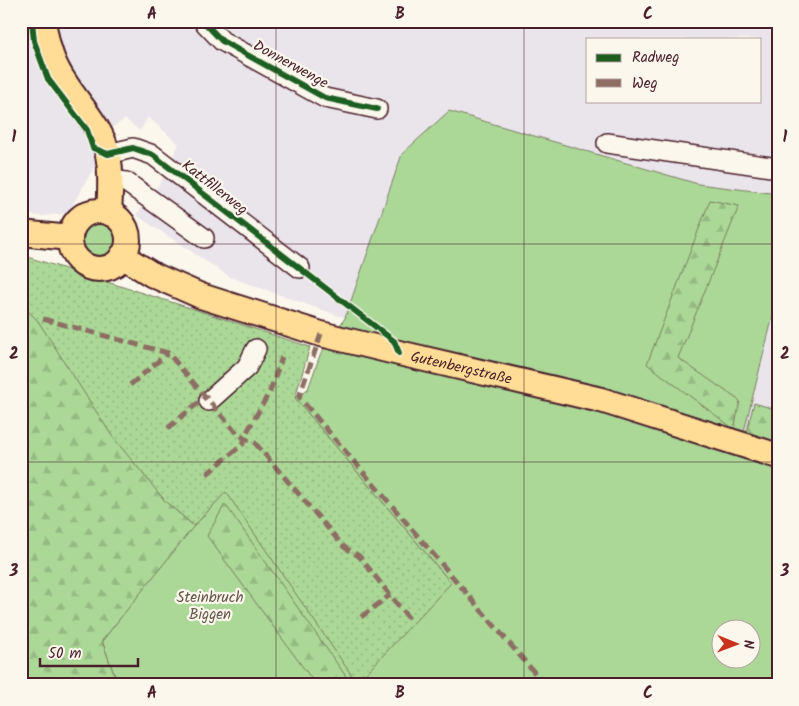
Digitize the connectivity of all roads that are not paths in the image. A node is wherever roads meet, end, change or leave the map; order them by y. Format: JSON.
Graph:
{"nodes":[{"id":1,"x":43,"y":21,"type":"edge"},
{"id":2,"x":203,"y":21,"type":"edge"},
{"id":3,"x":376,"y":109,"type":"dead end"},
{"id":4,"x":607,"y":143,"type":"dead end"},
{"id":5,"x":108,"y":154,"type":"junction"},
{"id":6,"x":778,"y":168,"type":"edge"},
{"id":7,"x":111,"y":180,"type":"junction"},
{"id":8,"x":108,"y":213,"type":"junction"},
{"id":9,"x":21,"y":233,"type":"edge"},
{"id":10,"x":70,"y":238,"type":"junction"},
{"id":11,"x":204,"y":238,"type":"dead end"},
{"id":12,"x":122,"y":256,"type":"junction"},
{"id":13,"x":300,"y":268,"type":"dead end"},
{"id":14,"x":256,"y":348,"type":"dead end"},
{"id":15,"x":209,"y":401,"type":"dead end"},
{"id":16,"x":778,"y":456,"type":"edge"}],
"edges":[{"from":1,"to":5,"type":"main road"},
{"from":2,"to":3,"type":"street","name":"Donnerwenge"},
{"from":4,"to":6,"type":"street"},
{"from":5,"to":7,"type":"main road"},
{"from":5,"to":13,"type":"street","name":"Kattfillerweg"},
{"from":7,"to":8,"type":"main road"},
{"from":7,"to":11,"type":"street"},
{"from":8,"to":10,"type":"main road"},
{"from":8,"to":12,"type":"main road"},
{"from":9,"to":10,"type":"main road"},
{"from":10,"to":12,"type":"main road"},
{"from":12,"to":16,"type":"main road","name":"Gutenbergstraße"},
{"from":14,"to":15,"type":"street"}]}
